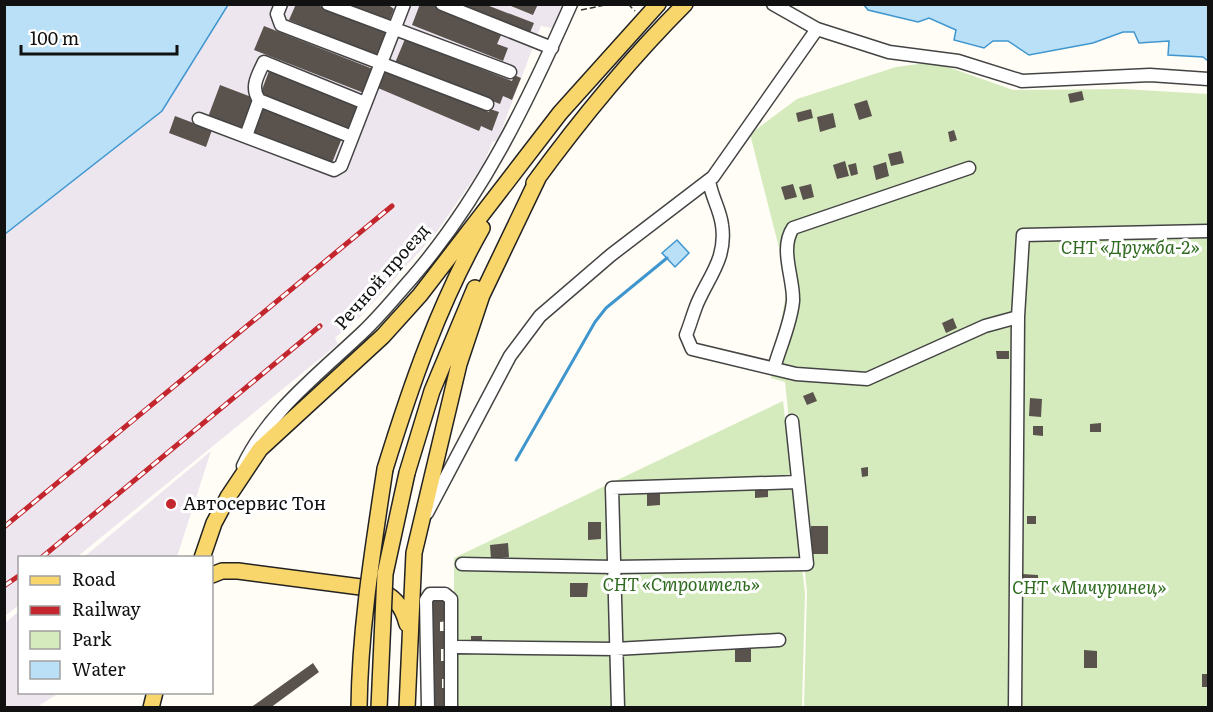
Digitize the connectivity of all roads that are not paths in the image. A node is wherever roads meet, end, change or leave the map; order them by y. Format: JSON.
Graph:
{"nodes":[{"id":1,"x":280,"y":4,"type":"edge"},
{"id":2,"x":328,"y":4,"type":"edge"},
{"id":3,"x":404,"y":4,"type":"edge"},
{"id":4,"x":442,"y":4,"type":"edge"},
{"id":5,"x":658,"y":4,"type":"edge"},
{"id":6,"x":685,"y":4,"type":"edge"},
{"id":7,"x":773,"y":4,"type":"edge"},
{"id":8,"x":570,"y":8,"type":"edge"},
{"id":9,"x":817,"y":29,"type":"junction"},
{"id":10,"x":394,"y":30,"type":"junction"},
{"id":11,"x":552,"y":48,"type":"junction"},
{"id":12,"x":380,"y":64,"type":"junction"},
{"id":13,"x":510,"y":72,"type":"dead end"},
{"id":14,"x":1209,"y":79,"type":"edge"},
{"id":15,"x":259,"y":100,"type":"junction"},
{"id":16,"x":365,"y":103,"type":"junction"},
{"id":17,"x":487,"y":104,"type":"dead end"},
{"id":18,"x":199,"y":119,"type":"dead end"},
{"id":19,"x":246,"y":136,"type":"junction"},
{"id":20,"x":352,"y":137,"type":"junction"},
{"id":21,"x":969,"y":168,"type":"dead end"},
{"id":22,"x":538,"y":176,"type":"junction"},
{"id":23,"x":709,"y":180,"type":"junction"},
{"id":24,"x":507,"y":183,"type":"junction"},
{"id":25,"x":1209,"y":231,"type":"edge"},
{"id":26,"x":1018,"y":317,"type":"junction"},
{"id":27,"x":774,"y":369,"type":"junction"},
{"id":28,"x":792,"y":421,"type":"dead end"},
{"id":29,"x":798,"y":482,"type":"junction"},
{"id":30,"x":228,"y":497,"type":"junction"},
{"id":31,"x":421,"y":525,"type":"junction"},
{"id":32,"x":203,"y":556,"type":"edge"},
{"id":33,"x":462,"y":564,"type":"dead end"},
{"id":34,"x":614,"y":567,"type":"junction"},
{"id":35,"x":213,"y":575,"type":"edge"},
{"id":36,"x":410,"y":632,"type":"junction"},
{"id":37,"x":780,"y":640,"type":"dead end"},
{"id":38,"x":458,"y":646,"type":"dead end"},
{"id":39,"x":615,"y":649,"type":"junction"},
{"id":40,"x":359,"y":708,"type":"edge"},
{"id":41,"x":379,"y":708,"type":"edge"},
{"id":42,"x":407,"y":708,"type":"edge"},
{"id":43,"x":428,"y":708,"type":"edge"},
{"id":44,"x":451,"y":708,"type":"edge"},
{"id":45,"x":618,"y":708,"type":"edge"},
{"id":46,"x":1014,"y":708,"type":"edge"}],
"edges":[{"from":1,"to":12,"type":"street"},
{"from":2,"to":10,"type":"street"},
{"from":3,"to":10,"type":"street"},
{"from":4,"to":11,"type":"street"},
{"from":5,"to":24,"type":"main road"},
{"from":6,"to":22,"type":"main road"},
{"from":7,"to":9,"type":"street"},
{"from":8,"to":11,"type":"street","name":"Речной проезд"},
{"from":9,"to":14,"type":"street"},
{"from":9,"to":23,"type":"street"},
{"from":10,"to":12,"type":"street"},
{"from":10,"to":13,"type":"street"},
{"from":11,"to":30,"type":"street","name":"Речной проезд"},
{"from":12,"to":16,"type":"street"},
{"from":12,"to":17,"type":"street"},
{"from":15,"to":16,"type":"street"},
{"from":15,"to":19,"type":"street"},
{"from":15,"to":20,"type":"street"},
{"from":16,"to":20,"type":"street"},
{"from":18,"to":19,"type":"street"},
{"from":19,"to":20,"type":"street"},
{"from":21,"to":27,"type":"street"},
{"from":22,"to":31,"type":"main road"},
{"from":22,"to":41,"type":"main road","bridge":true},
{"from":23,"to":27,"type":"street"},
{"from":23,"to":31,"type":"street"},
{"from":24,"to":30,"type":"main road"},
{"from":24,"to":40,"type":"main road","bridge":true},
{"from":25,"to":26,"type":"street"},
{"from":26,"to":27,"type":"street"},
{"from":26,"to":46,"type":"street"},
{"from":28,"to":29,"type":"street"},
{"from":29,"to":34,"type":"street"},
{"from":29,"to":34,"type":"street"},
{"from":30,"to":32,"type":"main road","name":"Речной проезд"},
{"from":31,"to":36,"type":"main road"},
{"from":33,"to":34,"type":"street"},
{"from":34,"to":39,"type":"street"},
{"from":35,"to":36,"type":"main road"},
{"from":36,"to":42,"type":"main road"},
{"from":37,"to":39,"type":"street"},
{"from":38,"to":39,"type":"street"},
{"from":39,"to":45,"type":"street"},
{"from":43,"to":44,"type":"street"}]}
